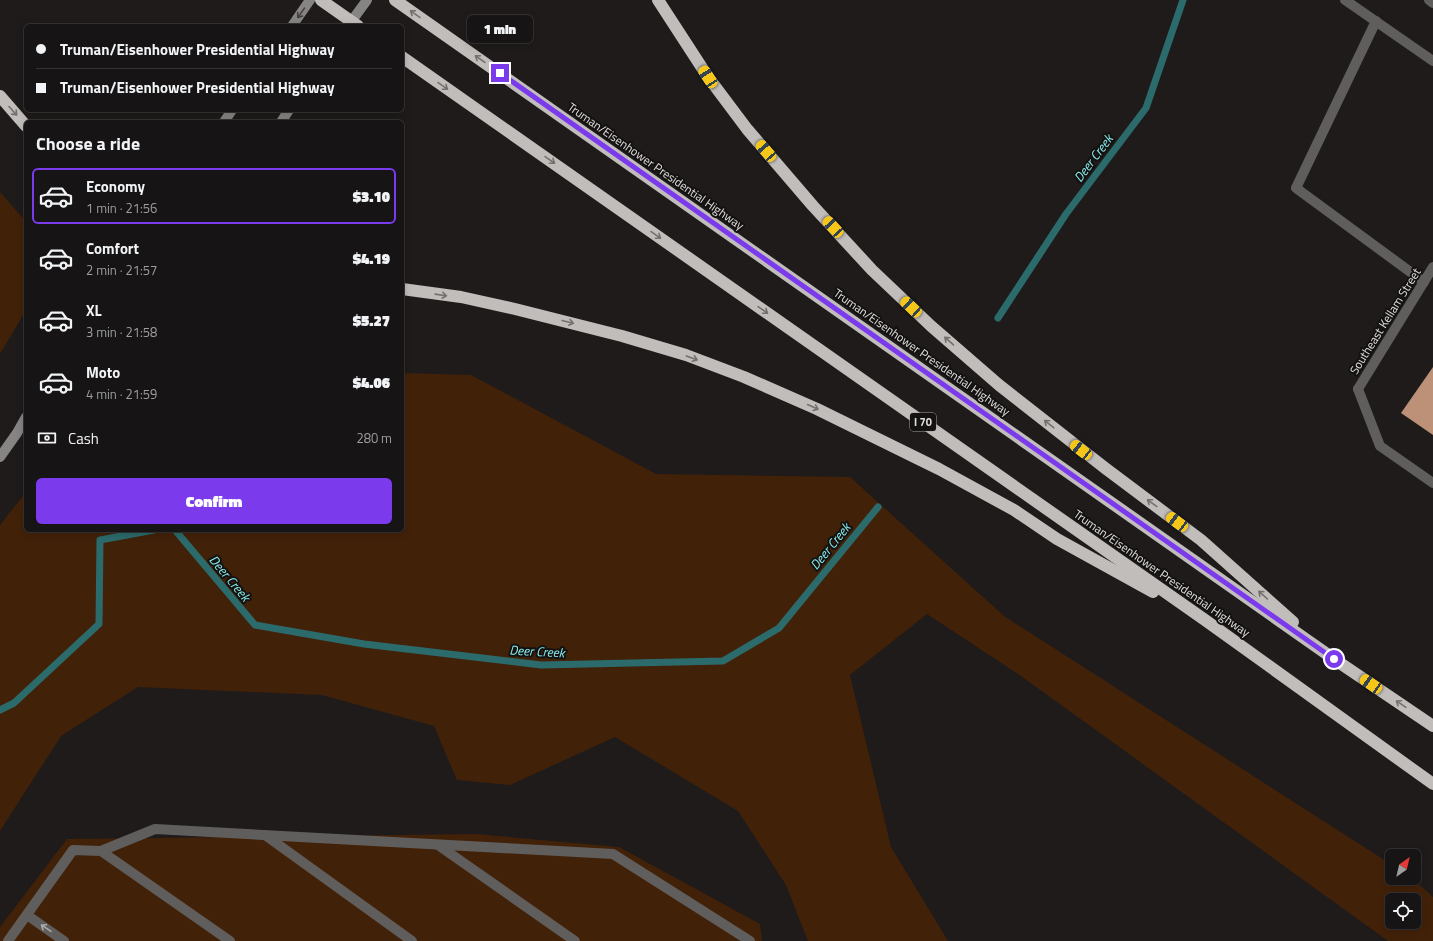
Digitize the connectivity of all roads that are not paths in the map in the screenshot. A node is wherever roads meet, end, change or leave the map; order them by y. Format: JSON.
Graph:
{"nodes":[{"id":1,"x":310,"y":0,"type":"edge"},
{"id":2,"x":321,"y":0,"type":"edge"},
{"id":3,"x":367,"y":0,"type":"edge"},
{"id":4,"x":395,"y":0,"type":"edge"},
{"id":5,"x":658,"y":0,"type":"edge"},
{"id":6,"x":1346,"y":0,"type":"edge"},
{"id":7,"x":1429,"y":0,"type":"edge"},
{"id":8,"x":1433,"y":3,"type":"edge"},
{"id":9,"x":1376,"y":21,"type":"junction"},
{"id":10,"x":293,"y":24,"type":"edge"},
{"id":11,"x":349,"y":24,"type":"edge"},
{"id":12,"x":355,"y":24,"type":"edge"},
{"id":13,"x":407,"y":60,"type":"edge"},
{"id":14,"x":1433,"y":61,"type":"edge"},
{"id":15,"x":0,"y":96,"type":"edge"},
{"id":16,"x":24,"y":124,"type":"edge"},
{"id":17,"x":1433,"y":267,"type":"edge"},
{"id":18,"x":1424,"y":282,"type":"junction"},
{"id":19,"x":404,"y":289,"type":"edge"},
{"id":20,"x":24,"y":421,"type":"edge"},
{"id":21,"x":24,"y":428,"type":"edge"},
{"id":22,"x":17,"y":433,"type":"junction"},
{"id":23,"x":0,"y":457,"type":"edge"},
{"id":24,"x":1433,"y":483,"type":"edge"},
{"id":25,"x":1206,"y":620,"type":"junction"},
{"id":26,"x":1334,"y":659,"type":"junction"},
{"id":27,"x":1433,"y":726,"type":"edge"},
{"id":28,"x":1433,"y":784,"type":"edge"},
{"id":29,"x":265,"y":835,"type":"junction"},
{"id":30,"x":438,"y":845,"type":"junction"},
{"id":31,"x":100,"y":851,"type":"junction"},
{"id":32,"x":27,"y":915,"type":"junction"},
{"id":33,"x":8,"y":941,"type":"edge"},
{"id":34,"x":64,"y":941,"type":"edge"},
{"id":35,"x":230,"y":941,"type":"edge"},
{"id":36,"x":412,"y":941,"type":"edge"},
{"id":37,"x":575,"y":941,"type":"edge"},
{"id":38,"x":750,"y":941,"type":"edge"}],
"edges":[{"from":1,"to":10,"type":"street","one_way":true},
{"from":2,"to":12,"type":"highway","bridge":true},
{"from":3,"to":11,"type":"street"},
{"from":26,"to":4,"type":"highway","name":"Truman/Eisenhower Presidential Highway","one_way":true},
{"from":26,"to":5,"type":"highway","one_way":true},
{"from":6,"to":9,"type":"street"},
{"from":7,"to":8,"type":"street"},
{"from":9,"to":14,"type":"street"},
{"from":9,"to":18,"type":"street"},
{"from":13,"to":25,"type":"highway","name":"Truman/Eisenhower Presidential Highway","number":"I 70","one_way":true},
{"from":15,"to":16,"type":"highway","one_way":true},
{"from":17,"to":18,"type":"street","name":"Southeast Kellam Street"},
{"from":18,"to":24,"type":"street","name":"Southeast Kellam Street"},
{"from":19,"to":25,"type":"highway","one_way":true},
{"from":20,"to":22,"type":"street"},
{"from":21,"to":22,"type":"street"},
{"from":22,"to":23,"type":"street"},
{"from":25,"to":28,"type":"highway","name":"Truman/Eisenhower Presidential Highway","number":"I 70"},
{"from":27,"to":26,"type":"highway","name":"Truman/Eisenhower Presidential Highway","one_way":true},
{"from":29,"to":30,"type":"street"},
{"from":29,"to":31,"type":"street"},
{"from":29,"to":36,"type":"street"},
{"from":30,"to":37,"type":"street"},
{"from":30,"to":38,"type":"street"},
{"from":31,"to":32,"type":"street"},
{"from":31,"to":35,"type":"street"},
{"from":32,"to":33,"type":"street"},
{"from":34,"to":32,"type":"street","one_way":true}]}
